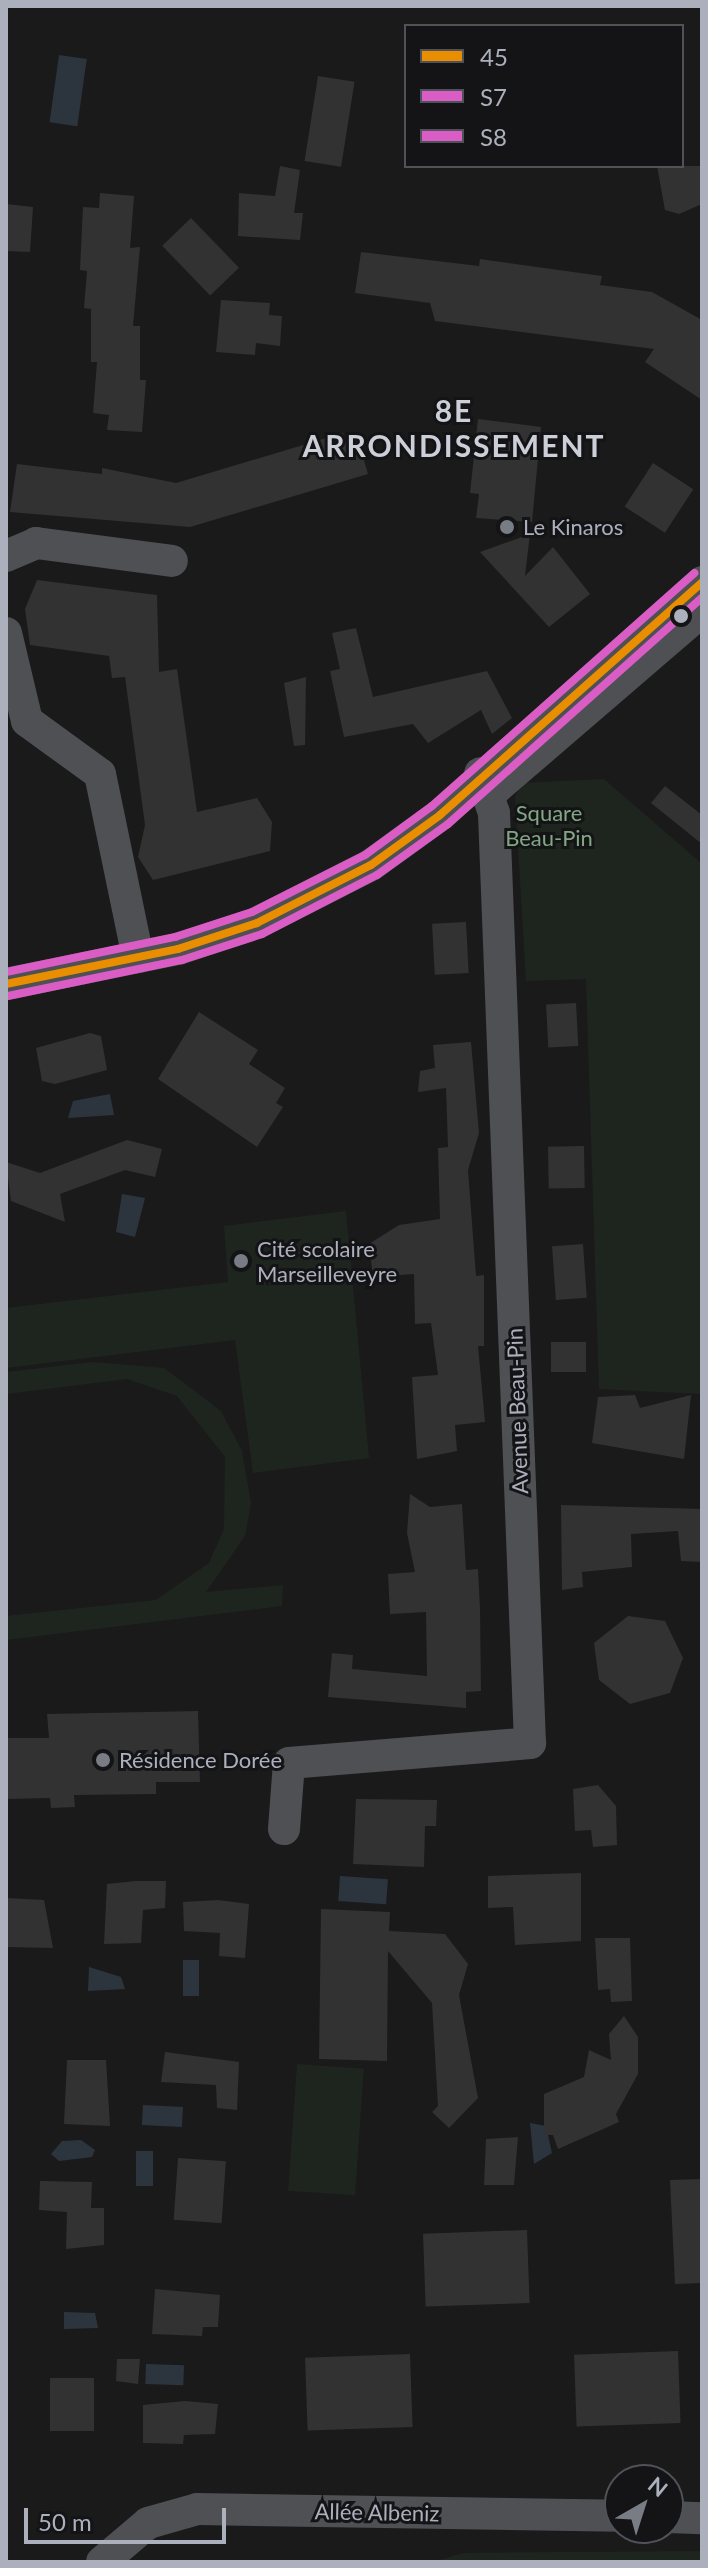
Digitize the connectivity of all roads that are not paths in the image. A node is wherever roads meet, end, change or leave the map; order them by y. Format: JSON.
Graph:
{"nodes":[{"id":1,"x":6,"y":556,"type":"edge"},
{"id":2,"x":172,"y":561,"type":"dead end"},
{"id":3,"x":702,"y":582,"type":"edge"},
{"id":4,"x":702,"y":611,"type":"edge"},
{"id":5,"x":6,"y":633,"type":"edge"},
{"id":6,"x":486,"y":782,"type":"junction"},
{"id":7,"x":138,"y":957,"type":"junction"},
{"id":8,"x":6,"y":984,"type":"edge"},
{"id":9,"x":284,"y":1829,"type":"dead end"},
{"id":10,"x":604,"y":2516,"type":"edge"},
{"id":11,"x":102,"y":2562,"type":"edge"}],
"edges":[{"from":1,"to":2,"type":"street"},
{"from":3,"to":6,"type":"street"},
{"from":4,"to":6,"type":"street"},
{"from":5,"to":7,"type":"street"},
{"from":6,"to":7,"type":"street"},
{"from":6,"to":9,"type":"street","name":"Avenue Beau-Pin"},
{"from":7,"to":8,"type":"street"},
{"from":10,"to":11,"type":"street","name":"Allée Albeniz"}]}
